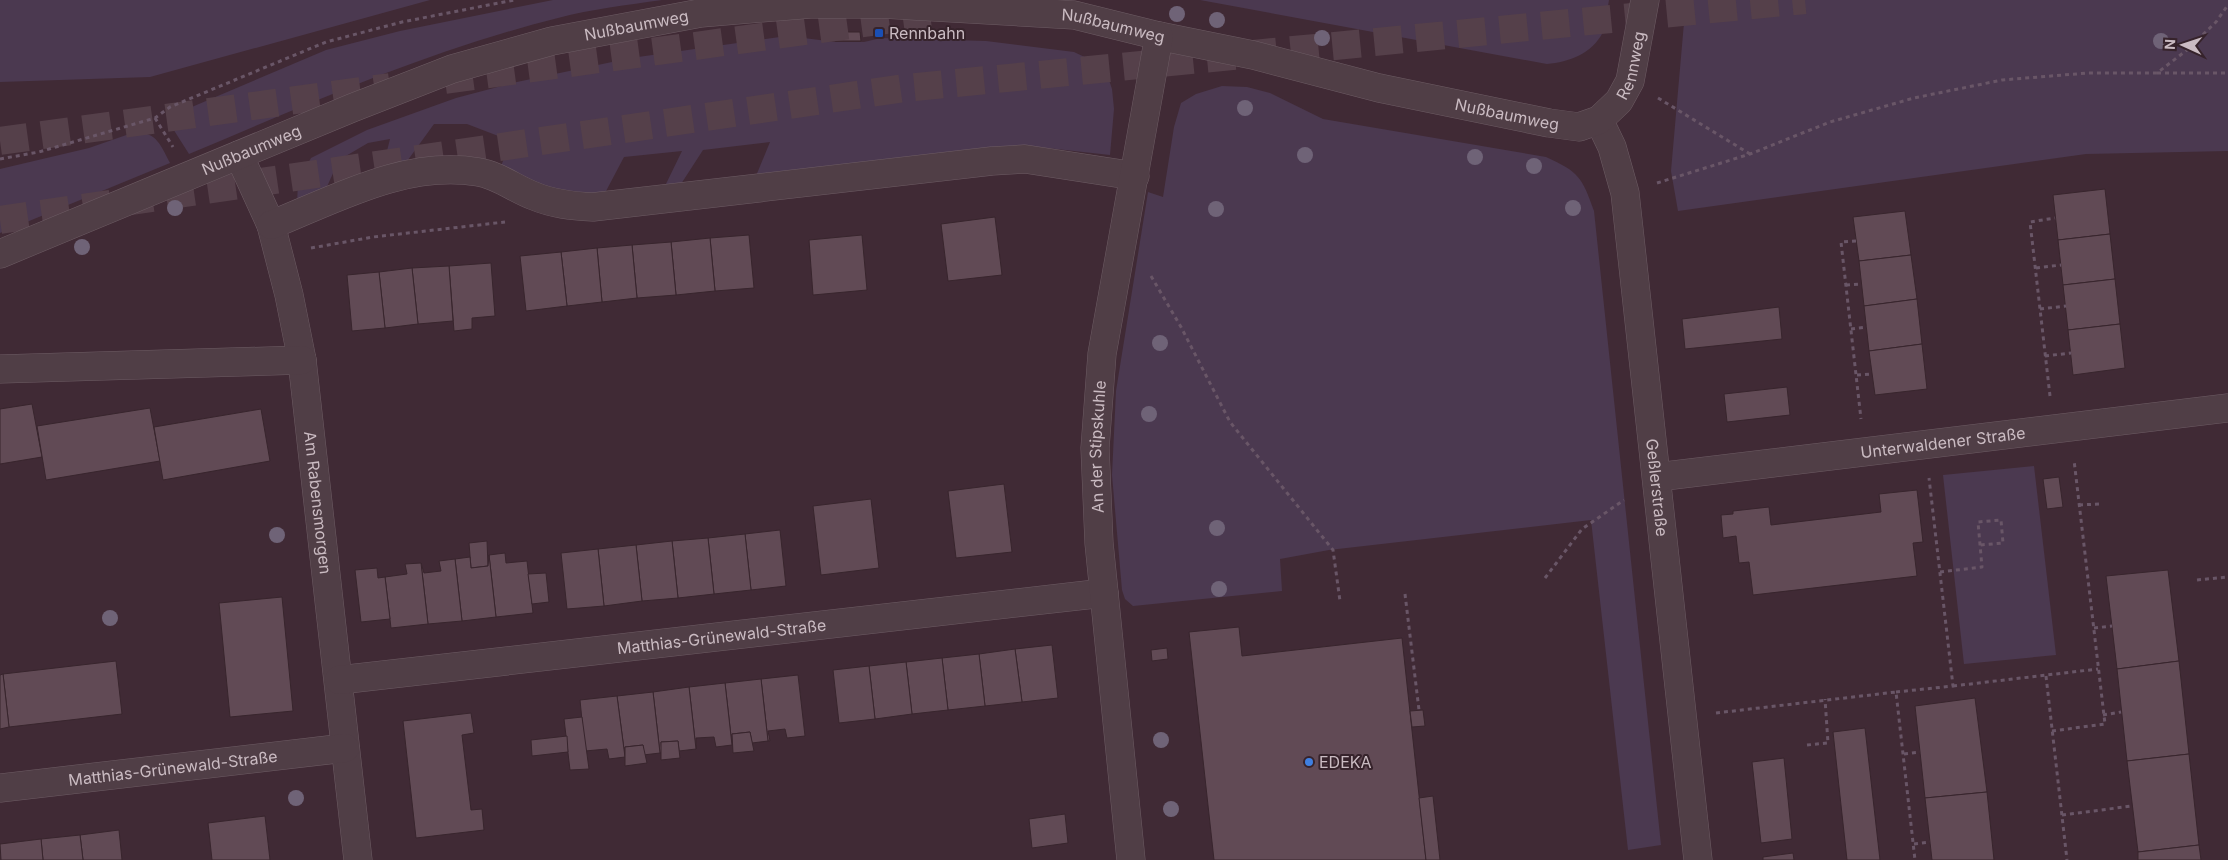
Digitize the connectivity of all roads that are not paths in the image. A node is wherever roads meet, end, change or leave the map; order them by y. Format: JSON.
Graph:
{"nodes":[{"id":1,"x":1645,"y":0,"type":"edge"},
{"id":2,"x":1159,"y":36,"type":"junction"},
{"id":3,"x":1599,"y":120,"type":"junction"},
{"id":4,"x":239,"y":155,"type":"junction"},
{"id":5,"x":1135,"y":176,"type":"junction"},
{"id":6,"x":271,"y":225,"type":"junction"},
{"id":7,"x":0,"y":254,"type":"edge"},
{"id":8,"x":302,"y":360,"type":"junction"},
{"id":9,"x":0,"y":369,"type":"edge"},
{"id":10,"x":2228,"y":408,"type":"edge"},
{"id":11,"x":1657,"y":477,"type":"junction"},
{"id":12,"x":1104,"y":593,"type":"junction"},
{"id":13,"x":339,"y":680,"type":"junction"},
{"id":14,"x":345,"y":748,"type":"junction"},
{"id":15,"x":0,"y":788,"type":"edge"},
{"id":16,"x":358,"y":860,"type":"edge"},
{"id":17,"x":1131,"y":860,"type":"edge"},
{"id":18,"x":1698,"y":860,"type":"edge"}],
"edges":[{"from":1,"to":3,"type":"street","name":"Rennweg"},
{"from":2,"to":3,"type":"street","name":"Nußbaumweg"},
{"from":2,"to":4,"type":"street","name":"Nußbaumweg"},
{"from":2,"to":5,"type":"street","name":"An der Stipskuhle"},
{"from":3,"to":11,"type":"street","name":"Geßlerstraße"},
{"from":4,"to":6,"type":"street","name":"Am Rabensmorgen"},
{"from":4,"to":7,"type":"street","name":"Nußbaumweg"},
{"from":5,"to":6,"type":"street"},
{"from":5,"to":12,"type":"street","name":"An der Stipskuhle"},
{"from":6,"to":8,"type":"street","name":"Am Rabensmorgen"},
{"from":8,"to":9,"type":"street"},
{"from":8,"to":13,"type":"street","name":"Am Rabensmorgen"},
{"from":10,"to":11,"type":"street","name":"Unterwaldener Straße"},
{"from":11,"to":18,"type":"street","name":"Geßlerstraße"},
{"from":12,"to":13,"type":"street","name":"Matthias-Grünewald-Straße"},
{"from":12,"to":17,"type":"street","name":"An der Stipskuhle"},
{"from":13,"to":14,"type":"street","name":"Am Rabensmorgen"},
{"from":14,"to":15,"type":"street","name":"Matthias-Grünewald-Straße"},
{"from":14,"to":16,"type":"street","name":"Am Rabensmorgen"}]}
